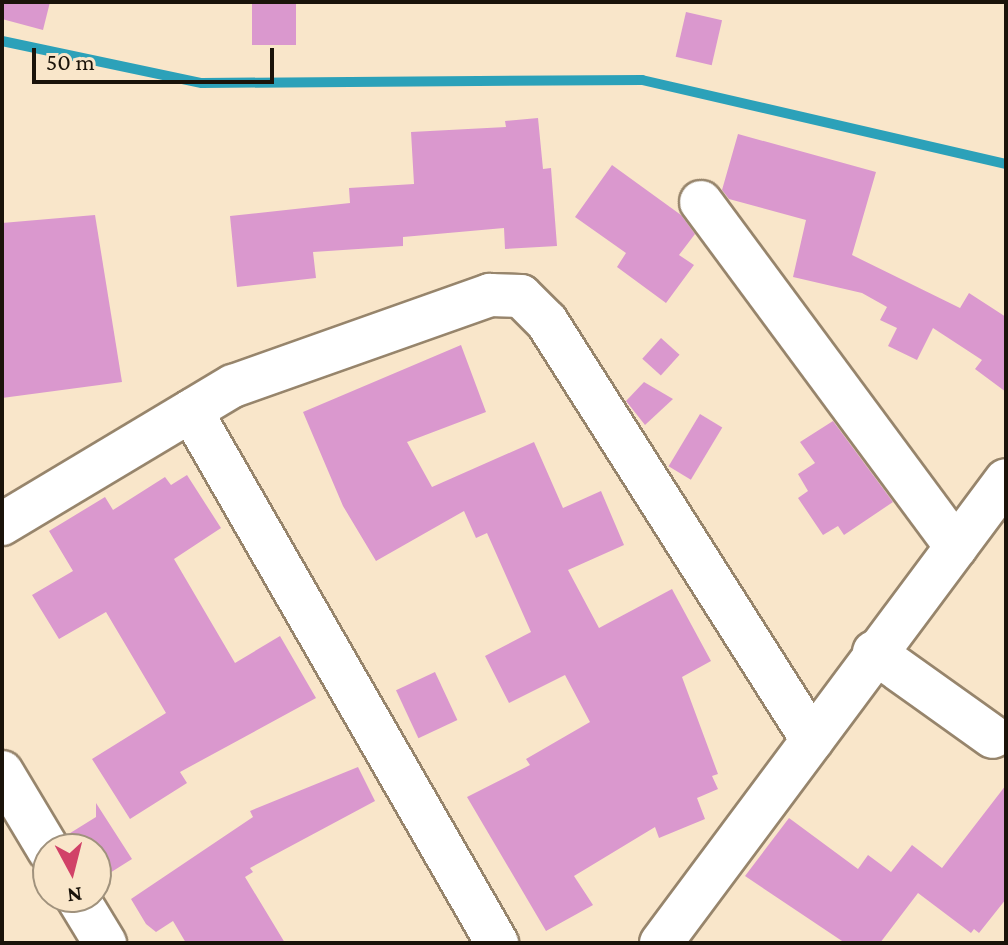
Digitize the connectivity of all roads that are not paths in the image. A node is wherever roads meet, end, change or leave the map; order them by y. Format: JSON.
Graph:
{"nodes":[{"id":1,"x":701,"y":202,"type":"dead end"},
{"id":2,"x":191,"y":411,"type":"junction"},
{"id":3,"x":1006,"y":480,"type":"edge"},
{"id":4,"x":2,"y":524,"type":"edge"},
{"id":5,"x":956,"y":547,"type":"junction"},
{"id":6,"x":874,"y":652,"type":"junction"},
{"id":7,"x":993,"y":737,"type":"dead end"},
{"id":8,"x":812,"y":740,"type":"junction"},
{"id":9,"x":2,"y":772,"type":"edge"},
{"id":10,"x":38,"y":833,"type":"edge"},
{"id":11,"x":87,"y":913,"type":"edge"},
{"id":12,"x":105,"y":943,"type":"edge"},
{"id":13,"x":497,"y":943,"type":"edge"},
{"id":14,"x":661,"y":943,"type":"edge"}],
"edges":[{"from":1,"to":5,"type":"street"},
{"from":2,"to":4,"type":"street"},
{"from":2,"to":8,"type":"street"},
{"from":2,"to":13,"type":"street"},
{"from":3,"to":5,"type":"street"},
{"from":5,"to":6,"type":"street"},
{"from":6,"to":7,"type":"street"},
{"from":6,"to":8,"type":"street"},
{"from":8,"to":14,"type":"street"},
{"from":9,"to":10,"type":"street"},
{"from":11,"to":12,"type":"street"}]}
